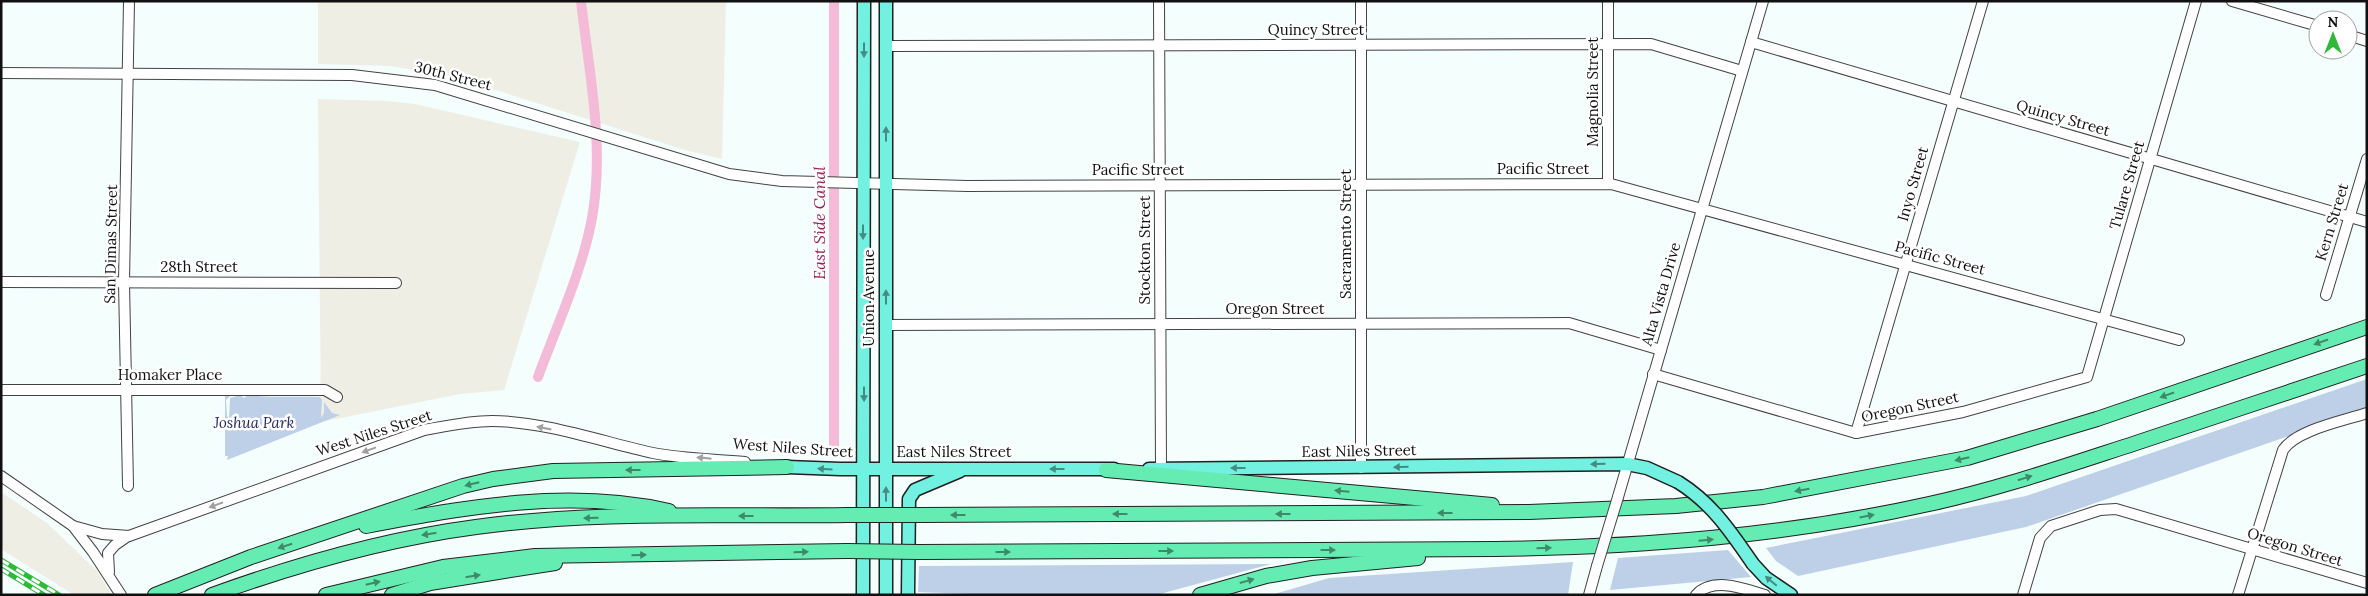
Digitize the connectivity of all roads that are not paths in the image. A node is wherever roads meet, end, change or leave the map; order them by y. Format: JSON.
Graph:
{"nodes":[{"id":1,"x":129,"y":1,"type":"edge"},
{"id":2,"x":864,"y":1,"type":"edge"},
{"id":3,"x":886,"y":1,"type":"edge"},
{"id":4,"x":1159,"y":1,"type":"edge"},
{"id":5,"x":1361,"y":1,"type":"edge"},
{"id":6,"x":1608,"y":1,"type":"edge"},
{"id":7,"x":1763,"y":1,"type":"edge"},
{"id":8,"x":1983,"y":1,"type":"edge"},
{"id":9,"x":2196,"y":1,"type":"edge"},
{"id":10,"x":2232,"y":1,"type":"edge"},
{"id":11,"x":2308,"y":23,"type":"edge"},
{"id":12,"x":1751,"y":42,"type":"junction"},
{"id":13,"x":1608,"y":44,"type":"junction"},
{"id":14,"x":1361,"y":45,"type":"junction"},
{"id":15,"x":886,"y":46,"type":"junction"},
{"id":16,"x":1159,"y":46,"type":"junction"},
{"id":17,"x":1742,"y":70,"type":"junction"},
{"id":18,"x":1,"y":73,"type":"edge"},
{"id":19,"x":130,"y":74,"type":"junction"},
{"id":20,"x":1953,"y":101,"type":"junction"},
{"id":21,"x":2150,"y":159,"type":"junction"},
{"id":22,"x":2367,"y":159,"type":"edge"},
{"id":23,"x":864,"y":183,"type":"junction"},
{"id":24,"x":886,"y":183,"type":"junction"},
{"id":25,"x":1608,"y":183,"type":"junction"},
{"id":26,"x":1361,"y":184,"type":"junction"},
{"id":27,"x":1160,"y":185,"type":"junction"},
{"id":28,"x":1702,"y":208,"type":"junction"},
{"id":29,"x":2349,"y":217,"type":"junction"},
{"id":30,"x":2367,"y":222,"type":"edge"},
{"id":31,"x":1906,"y":264,"type":"junction"},
{"id":32,"x":1,"y":282,"type":"edge"},
{"id":33,"x":124,"y":282,"type":"junction"},
{"id":34,"x":396,"y":283,"type":"dead end"},
{"id":35,"x":2326,"y":294,"type":"dead end"},
{"id":36,"x":2104,"y":318,"type":"junction"},
{"id":37,"x":1361,"y":324,"type":"junction"},
{"id":38,"x":886,"y":325,"type":"junction"},
{"id":39,"x":1160,"y":325,"type":"junction"},
{"id":40,"x":2367,"y":327,"type":"edge"},
{"id":41,"x":2179,"y":340,"type":"dead end"},
{"id":42,"x":1661,"y":350,"type":"junction"},
{"id":43,"x":2367,"y":366,"type":"edge"},
{"id":44,"x":1654,"y":374,"type":"junction"},
{"id":45,"x":2087,"y":377,"type":"joint"},
{"id":46,"x":1,"y":390,"type":"edge"},
{"id":47,"x":128,"y":390,"type":"junction"},
{"id":48,"x":337,"y":398,"type":"dead end"},
{"id":49,"x":2367,"y":413,"type":"edge"},
{"id":50,"x":1856,"y":434,"type":"junction"},
{"id":51,"x":1627,"y":464,"type":"junction"},
{"id":52,"x":787,"y":467,"type":"junction"},
{"id":53,"x":875,"y":468,"type":"junction"},
{"id":54,"x":964,"y":468,"type":"junction"},
{"id":55,"x":1160,"y":468,"type":"junction"},
{"id":56,"x":1361,"y":468,"type":"junction"},
{"id":57,"x":1106,"y":470,"type":"junction"},
{"id":58,"x":1,"y":476,"type":"edge"},
{"id":59,"x":128,"y":486,"type":"dead end"},
{"id":60,"x":1529,"y":512,"type":"junction"},
{"id":61,"x":692,"y":516,"type":"junction"},
{"id":62,"x":73,"y":526,"type":"junction"},
{"id":63,"x":129,"y":536,"type":"junction"},
{"id":64,"x":314,"y":536,"type":"junction"},
{"id":65,"x":1495,"y":550,"type":"junction"},
{"id":66,"x":2253,"y":550,"type":"junction"},
{"id":67,"x":604,"y":555,"type":"junction"},
{"id":68,"x":109,"y":575,"type":"junction"},
{"id":69,"x":2367,"y":583,"type":"edge"},
{"id":70,"x":159,"y":594,"type":"edge"},
{"id":71,"x":122,"y":595,"type":"edge"},
{"id":72,"x":212,"y":595,"type":"edge"},
{"id":73,"x":326,"y":595,"type":"edge"},
{"id":74,"x":392,"y":595,"type":"edge"},
{"id":75,"x":863,"y":595,"type":"edge"},
{"id":76,"x":886,"y":595,"type":"edge"},
{"id":77,"x":908,"y":595,"type":"edge"},
{"id":78,"x":1200,"y":595,"type":"edge"},
{"id":79,"x":1589,"y":595,"type":"edge"},
{"id":80,"x":1696,"y":595,"type":"edge"},
{"id":81,"x":1765,"y":595,"type":"edge"},
{"id":82,"x":1791,"y":595,"type":"edge"},
{"id":83,"x":2023,"y":595,"type":"edge"},
{"id":84,"x":2238,"y":595,"type":"edge"}],
"edges":[{"from":1,"to":19,"type":"street","name":"San Dimas Street"},
{"from":2,"to":23,"type":"main road","name":"Union Avenue","one_way":true},
{"from":3,"to":15,"type":"main road","name":"Union Avenue"},
{"from":4,"to":16,"type":"street","name":"Stockton Street"},
{"from":5,"to":14,"type":"street","name":"Sacramento Street"},
{"from":6,"to":13,"type":"street","name":"Magnolia Street"},
{"from":7,"to":12,"type":"street","name":"Alta Vista Drive"},
{"from":8,"to":20,"type":"street","name":"Inyo Street"},
{"from":9,"to":21,"type":"street","name":"Tulare Street"},
{"from":10,"to":11,"type":"street"},
{"from":12,"to":17,"type":"street","name":"Alta Vista Drive"},
{"from":12,"to":20,"type":"street","name":"Quincy Street"},
{"from":13,"to":14,"type":"street","name":"Quincy Street"},
{"from":13,"to":17,"type":"street","name":"Quincy Street"},
{"from":13,"to":25,"type":"street","name":"Magnolia Street"},
{"from":14,"to":16,"type":"street","name":"Quincy Street"},
{"from":14,"to":26,"type":"street","name":"Sacramento Street"},
{"from":15,"to":16,"type":"street","name":"Quincy Street"},
{"from":24,"to":15,"type":"main road","name":"Union Avenue","one_way":true},
{"from":16,"to":27,"type":"street","name":"Stockton Street"},
{"from":17,"to":28,"type":"street","name":"Alta Vista Drive"},
{"from":18,"to":19,"type":"street","name":"30th Street"},
{"from":19,"to":23,"type":"street","name":"30th Street"},
{"from":19,"to":33,"type":"street","name":"San Dimas Street"},
{"from":20,"to":21,"type":"street","name":"Quincy Street"},
{"from":20,"to":31,"type":"street","name":"Inyo Street"},
{"from":21,"to":29,"type":"street","name":"Quincy Street"},
{"from":21,"to":36,"type":"street","name":"Tulare Street"},
{"from":22,"to":29,"type":"street","name":"Kern Street"},
{"from":23,"to":24,"type":"street","name":"30th Street"},
{"from":23,"to":53,"type":"main road","name":"Union Avenue","one_way":true},
{"from":24,"to":27,"type":"street","name":"Pacific Street"},
{"from":38,"to":24,"type":"main road","name":"Union Avenue","one_way":true},
{"from":25,"to":26,"type":"street","name":"Pacific Street"},
{"from":25,"to":28,"type":"street","name":"Pacific Street"},
{"from":26,"to":27,"type":"street","name":"Pacific Street"},
{"from":26,"to":37,"type":"street","name":"Sacramento Street"},
{"from":27,"to":39,"type":"street","name":"Stockton Street"},
{"from":28,"to":31,"type":"street","name":"Pacific Street"},
{"from":28,"to":42,"type":"street","name":"Alta Vista Drive"},
{"from":29,"to":30,"type":"street","name":"Quincy Street"},
{"from":29,"to":35,"type":"street","name":"Kern Street"},
{"from":31,"to":36,"type":"street","name":"Pacific Street"},
{"from":31,"to":50,"type":"street","name":"Inyo Street"},
{"from":32,"to":33,"type":"street","name":"28th Street"},
{"from":33,"to":34,"type":"street","name":"28th Street"},
{"from":33,"to":47,"type":"street","name":"San Dimas Street"},
{"from":36,"to":41,"type":"street","name":"Pacific Street"},
{"from":36,"to":45,"type":"street","name":"Tulare Street"},
{"from":37,"to":39,"type":"street","name":"Oregon Street"},
{"from":37,"to":42,"type":"street","name":"Oregon Street"},
{"from":37,"to":56,"type":"street","name":"Sacramento Street"},
{"from":38,"to":39,"type":"street","name":"Oregon Street"},
{"from":38,"to":53,"type":"main road","name":"Union Avenue"},
{"from":39,"to":55,"type":"street","name":"Stockton Street"},
{"from":40,"to":60,"type":"highway","one_way":true},
{"from":42,"to":44,"type":"street","name":"Alta Vista Drive"},
{"from":65,"to":43,"type":"highway","one_way":true},
{"from":44,"to":50,"type":"street","name":"Oregon Street"},
{"from":44,"to":51,"type":"street","name":"Alta Vista Drive"},
{"from":45,"to":50,"type":"street","name":"Oregon Street"},
{"from":46,"to":47,"type":"street","name":"Homaker Place"},
{"from":47,"to":48,"type":"street","name":"Homaker Place"},
{"from":47,"to":59,"type":"street","name":"San Dimas Street"},
{"from":49,"to":66,"type":"street"},
{"from":51,"to":56,"type":"main road","name":"East Niles Street","one_way":true},
{"from":51,"to":79,"type":"street","name":"Alta Vista Drive","bridge":true},
{"from":82,"to":51,"type":"main road","name":"East Niles Street","one_way":true,"bridge":true},
{"from":53,"to":52,"type":"main road","name":"West Niles Street","one_way":true},
{"from":52,"to":63,"type":"street","name":"West Niles Street","one_way":true},
{"from":52,"to":64,"type":"highway","one_way":true},
{"from":53,"to":54,"type":"main road","name":"East Niles Street"},
{"from":53,"to":75,"type":"main road","name":"Union Avenue"},
{"from":76,"to":53,"type":"main road","name":"Union Avenue","one_way":true},
{"from":57,"to":54,"type":"main road","name":"East Niles Street","one_way":true},
{"from":54,"to":77,"type":"main road"},
{"from":56,"to":55,"type":"main road","name":"East Niles Street","one_way":true},
{"from":55,"to":57,"type":"main road","name":"East Niles Street"},
{"from":60,"to":57,"type":"highway","one_way":true},
{"from":58,"to":62,"type":"street"},
{"from":60,"to":61,"type":"highway","one_way":true,"bridge":true},
{"from":61,"to":64,"type":"highway"},
{"from":61,"to":72,"type":"highway","one_way":true},
{"from":62,"to":63,"type":"street","name":"West Niles Street"},
{"from":62,"to":68,"type":"street"},
{"from":63,"to":68,"type":"street"},
{"from":64,"to":70,"type":"highway","one_way":true},
{"from":67,"to":65,"type":"highway","one_way":true,"bridge":true},
{"from":78,"to":65,"type":"highway","one_way":true},
{"from":66,"to":69,"type":"street","name":"Oregon Street"},
{"from":66,"to":83,"type":"street","name":"Oregon Street"},
{"from":66,"to":84,"type":"street"},
{"from":73,"to":67,"type":"highway","one_way":true},
{"from":74,"to":67,"type":"highway","one_way":true},
{"from":68,"to":71,"type":"street"},
{"from":80,"to":81,"type":"street"}]}
